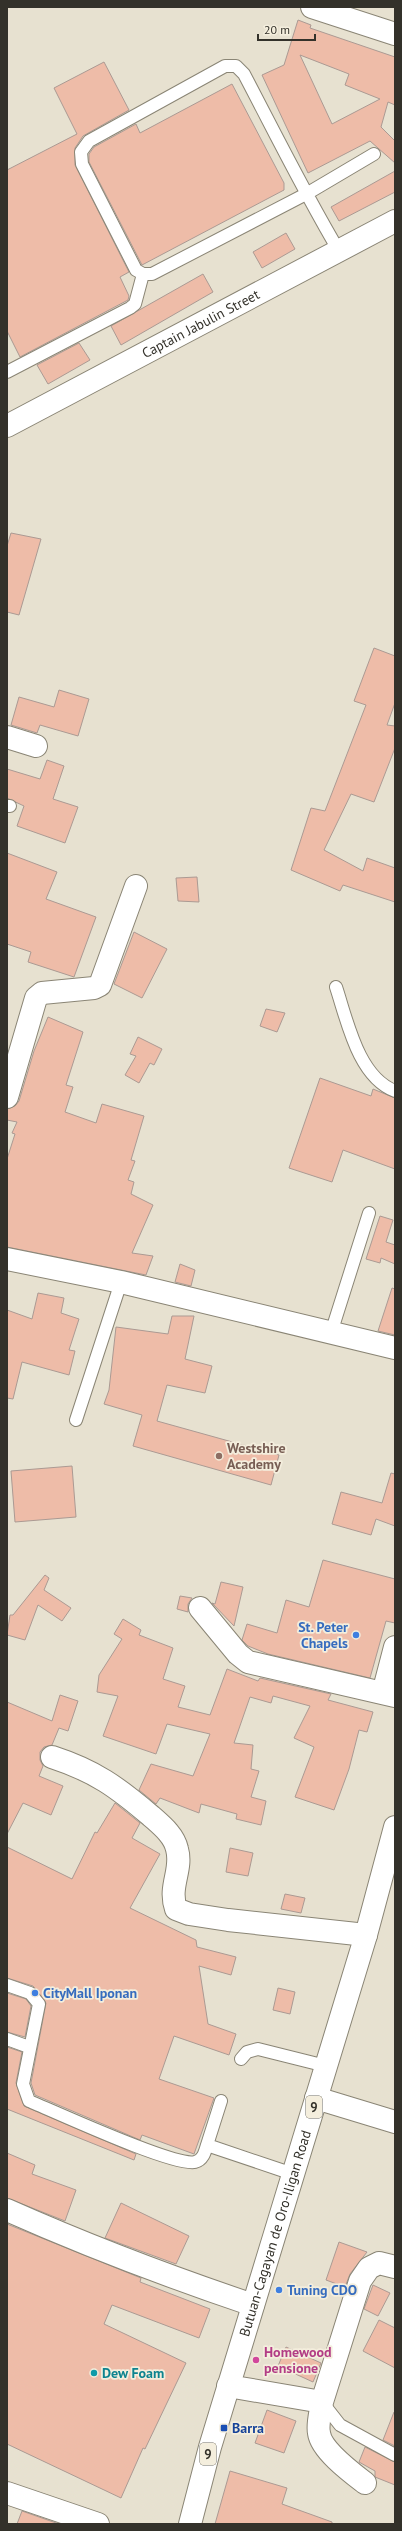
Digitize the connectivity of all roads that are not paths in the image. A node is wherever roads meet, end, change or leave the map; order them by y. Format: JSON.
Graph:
{"nodes":[{"id":1,"x":312,"y":7,"type":"edge"},
{"id":2,"x":395,"y":34,"type":"edge"},
{"id":3,"x":374,"y":154,"type":"dead end"},
{"id":4,"x":308,"y":193,"type":"junction"},
{"id":5,"x":395,"y":221,"type":"edge"},
{"id":6,"x":339,"y":251,"type":"junction"},
{"id":7,"x":143,"y":274,"type":"junction"},
{"id":8,"x":7,"y":372,"type":"edge"},
{"id":9,"x":7,"y":426,"type":"edge"},
{"id":10,"x":7,"y":737,"type":"edge"},
{"id":11,"x":36,"y":746,"type":"dead end"},
{"id":12,"x":136,"y":886,"type":"dead end"},
{"id":13,"x":336,"y":987,"type":"dead end"},
{"id":14,"x":395,"y":1091,"type":"edge"},
{"id":15,"x":7,"y":1097,"type":"edge"},
{"id":16,"x":369,"y":1213,"type":"dead end"},
{"id":17,"x":7,"y":1259,"type":"edge"},
{"id":18,"x":121,"y":1282,"type":"junction"},
{"id":19,"x":332,"y":1333,"type":"junction"},
{"id":20,"x":395,"y":1348,"type":"edge"},
{"id":21,"x":76,"y":1420,"type":"dead end"},
{"id":22,"x":200,"y":1608,"type":"dead end"},
{"id":23,"x":395,"y":1647,"type":"edge"},
{"id":24,"x":389,"y":1694,"type":"edge"},
{"id":25,"x":52,"y":1757,"type":"dead end"},
{"id":26,"x":395,"y":1827,"type":"edge"},
{"id":27,"x":366,"y":1935,"type":"junction"},
{"id":28,"x":7,"y":1985,"type":"edge"},
{"id":29,"x":7,"y":2040,"type":"edge"},
{"id":30,"x":28,"y":2047,"type":"junction"},
{"id":31,"x":240,"y":2059,"type":"dead end"},
{"id":32,"x":326,"y":2066,"type":"junction"},
{"id":33,"x":316,"y":2098,"type":"junction"},
{"id":34,"x":221,"y":2101,"type":"dead end"},
{"id":35,"x":395,"y":2122,"type":"edge"},
{"id":36,"x":207,"y":2145,"type":"junction"},
{"id":37,"x":293,"y":2174,"type":"junction"},
{"id":38,"x":7,"y":2210,"type":"edge"},
{"id":39,"x":395,"y":2267,"type":"edge"},
{"id":40,"x":253,"y":2305,"type":"junction"},
{"id":41,"x":228,"y":2386,"type":"junction"},
{"id":42,"x":322,"y":2402,"type":"junction"},
{"id":43,"x":395,"y":2455,"type":"edge"},
{"id":44,"x":365,"y":2483,"type":"dead end"},
{"id":45,"x":7,"y":2493,"type":"edge"},
{"id":46,"x":64,"y":2519,"type":"edge"},
{"id":47,"x":98,"y":2524,"type":"edge"},
{"id":48,"x":190,"y":2524,"type":"edge"}],
"edges":[{"from":1,"to":2,"type":"main road"},
{"from":3,"to":4,"type":"lane"},
{"from":4,"to":6,"type":"lane"},
{"from":4,"to":7,"type":"lane"},
{"from":4,"to":7,"type":"lane"},
{"from":5,"to":6,"type":"main road","name":"Captain Jabulin Street"},
{"from":6,"to":9,"type":"main road","name":"Captain Jabulin Street"},
{"from":7,"to":8,"type":"lane"},
{"from":10,"to":11,"type":"main road"},
{"from":12,"to":15,"type":"main road"},
{"from":13,"to":14,"type":"lane"},
{"from":16,"to":19,"type":"lane"},
{"from":17,"to":18,"type":"main road"},
{"from":18,"to":19,"type":"main road"},
{"from":18,"to":21,"type":"lane"},
{"from":19,"to":20,"type":"main road"},
{"from":22,"to":24,"type":"main road"},
{"from":23,"to":24,"type":"main road"},
{"from":25,"to":27,"type":"main road"},
{"from":26,"to":27,"type":"main road","name":"Butuan-Cagayan de Oro-Iligan Road","number":"9"},
{"from":27,"to":32,"type":"main road","name":"Butuan-Cagayan de Oro-Iligan Road","number":"9"},
{"from":28,"to":30,"type":"lane"},
{"from":29,"to":30,"type":"lane"},
{"from":30,"to":36,"type":"lane"},
{"from":31,"to":32,"type":"lane"},
{"from":32,"to":33,"type":"main road","name":"Butuan-Cagayan de Oro-Iligan Road","number":"9"},
{"from":33,"to":35,"type":"main road"},
{"from":33,"to":37,"type":"main road","name":"Butuan-Cagayan de Oro-Iligan Road","number":"9"},
{"from":34,"to":36,"type":"lane"},
{"from":36,"to":37,"type":"lane"},
{"from":37,"to":40,"type":"main road","name":"Butuan-Cagayan de Oro-Iligan Road","number":"9"},
{"from":38,"to":40,"type":"main road"},
{"from":39,"to":42,"type":"main road"},
{"from":40,"to":41,"type":"main road","name":"Butuan-Cagayan de Oro-Iligan Road","number":"9"},
{"from":41,"to":42,"type":"main road"},
{"from":41,"to":48,"type":"main road","name":"Butuan-Cagayan de Oro-Iligan Road","number":"9"},
{"from":42,"to":43,"type":"lane"},
{"from":42,"to":44,"type":"main road"},
{"from":45,"to":46,"type":"main road"},
{"from":46,"to":47,"type":"main road"}]}
